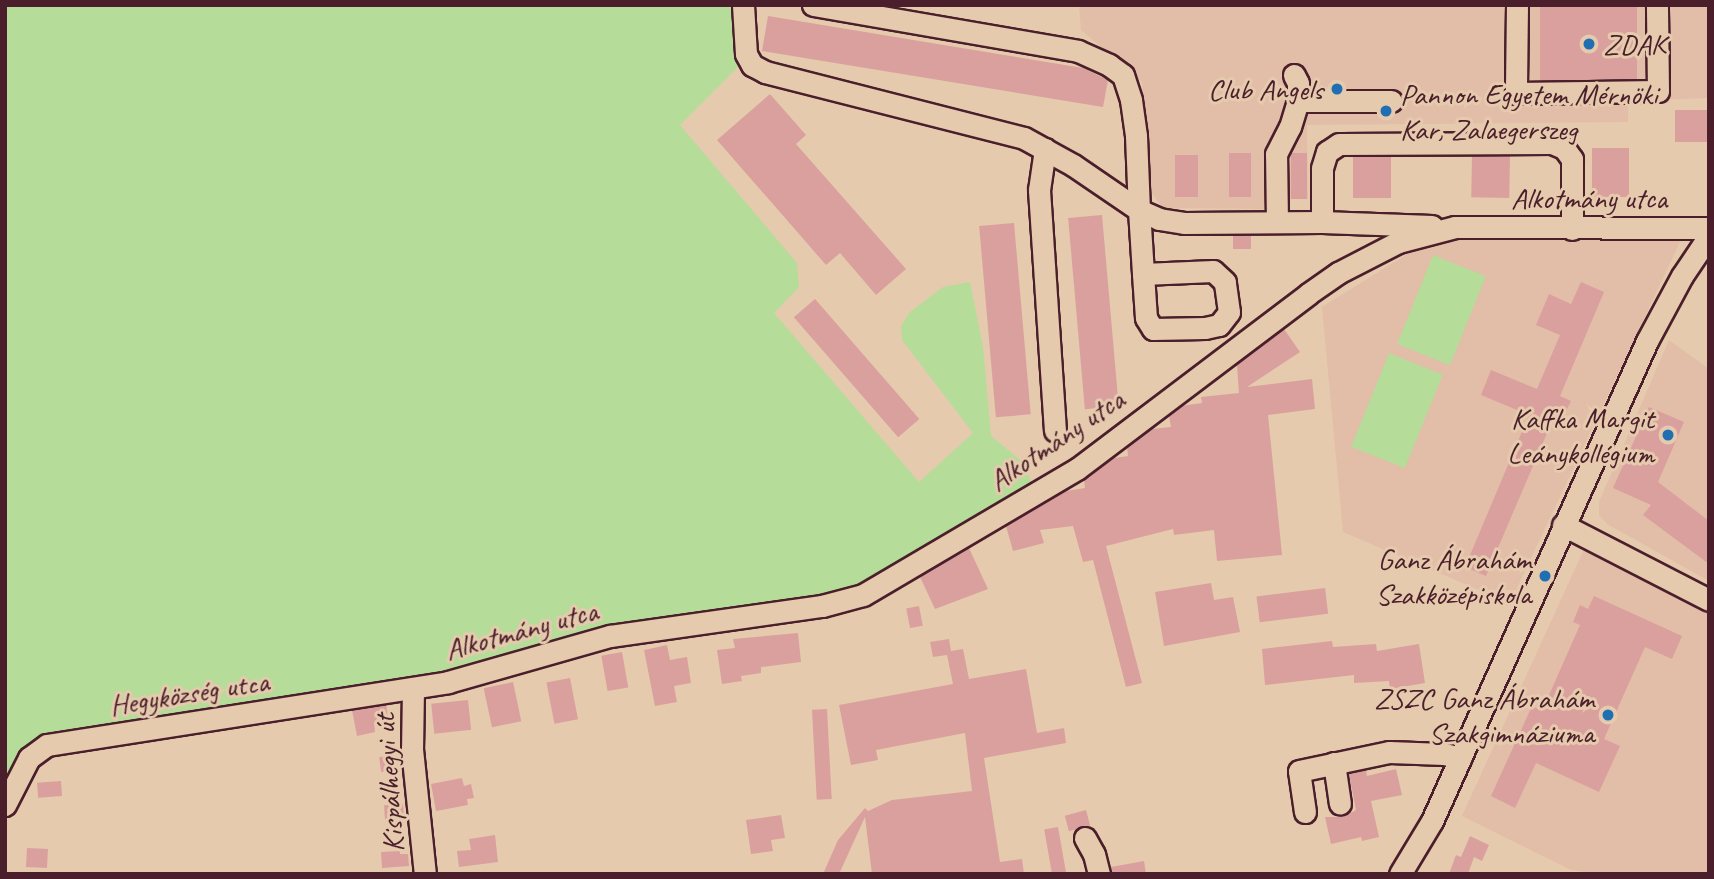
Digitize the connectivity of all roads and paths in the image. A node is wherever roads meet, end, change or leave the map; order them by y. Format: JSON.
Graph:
{"nodes":[{"id":1,"x":743,"y":5,"type":"edge"},
{"id":2,"x":813,"y":5,"type":"edge"},
{"id":3,"x":1517,"y":5,"type":"edge"},
{"id":4,"x":1657,"y":5,"type":"edge"},
{"id":5,"x":1294,"y":75,"type":"dead end"},
{"id":6,"x":1297,"y":101,"type":"junction"},
{"id":7,"x":1391,"y":101,"type":"dead end"},
{"id":8,"x":1045,"y":149,"type":"junction"},
{"id":9,"x":1139,"y":210,"type":"junction"},
{"id":10,"x":1277,"y":222,"type":"junction"},
{"id":11,"x":1322,"y":222,"type":"junction"},
{"id":12,"x":1455,"y":227,"type":"junction"},
{"id":13,"x":1709,"y":228,"type":"edge"},
{"id":14,"x":1572,"y":229,"type":"junction"},
{"id":15,"x":1709,"y":236,"type":"edge"},
{"id":16,"x":1143,"y":274,"type":"dead end"},
{"id":17,"x":1055,"y":430,"type":"dead end"},
{"id":18,"x":1563,"y":525,"type":"junction"},
{"id":19,"x":1709,"y":600,"type":"edge"},
{"id":20,"x":413,"y":688,"type":"junction"},
{"id":21,"x":1461,"y":758,"type":"junction"},
{"id":22,"x":1334,"y":763,"type":"junction"},
{"id":23,"x":1340,"y":804,"type":"dead end"},
{"id":24,"x":5,"y":805,"type":"edge"},
{"id":25,"x":1305,"y":812,"type":"dead end"},
{"id":26,"x":1085,"y":838,"type":"dead end"},
{"id":27,"x":425,"y":874,"type":"edge"},
{"id":28,"x":1099,"y":874,"type":"edge"},
{"id":29,"x":1400,"y":874,"type":"edge"}],
"edges":[{"from":1,"to":8,"type":"street"},
{"from":2,"to":9,"type":"street"},
{"from":3,"to":4,"type":"street"},
{"from":5,"to":6,"type":"street"},
{"from":6,"to":7,"type":"street"},
{"from":6,"to":10,"type":"street"},
{"from":8,"to":9,"type":"street"},
{"from":8,"to":17,"type":"street"},
{"from":9,"to":10,"type":"street"},
{"from":9,"to":16,"type":"street"},
{"from":10,"to":11,"type":"street"},
{"from":11,"to":12,"type":"street"},
{"from":11,"to":14,"type":"street"},
{"from":12,"to":14,"type":"street","name":"Alkotmány utca"},
{"from":12,"to":20,"type":"street","name":"Alkotmány utca"},
{"from":13,"to":14,"type":"street","name":"Alkotmány utca"},
{"from":15,"to":18,"type":"street"},
{"from":18,"to":19,"type":"street"},
{"from":18,"to":21,"type":"street"},
{"from":20,"to":24,"type":"street","name":"Hegyközség utca"},
{"from":20,"to":27,"type":"street","name":"Kispálhegyi út"},
{"from":21,"to":22,"type":"street"},
{"from":21,"to":29,"type":"street"},
{"from":22,"to":23,"type":"street"},
{"from":22,"to":25,"type":"street"},
{"from":26,"to":28,"type":"street"}]}
